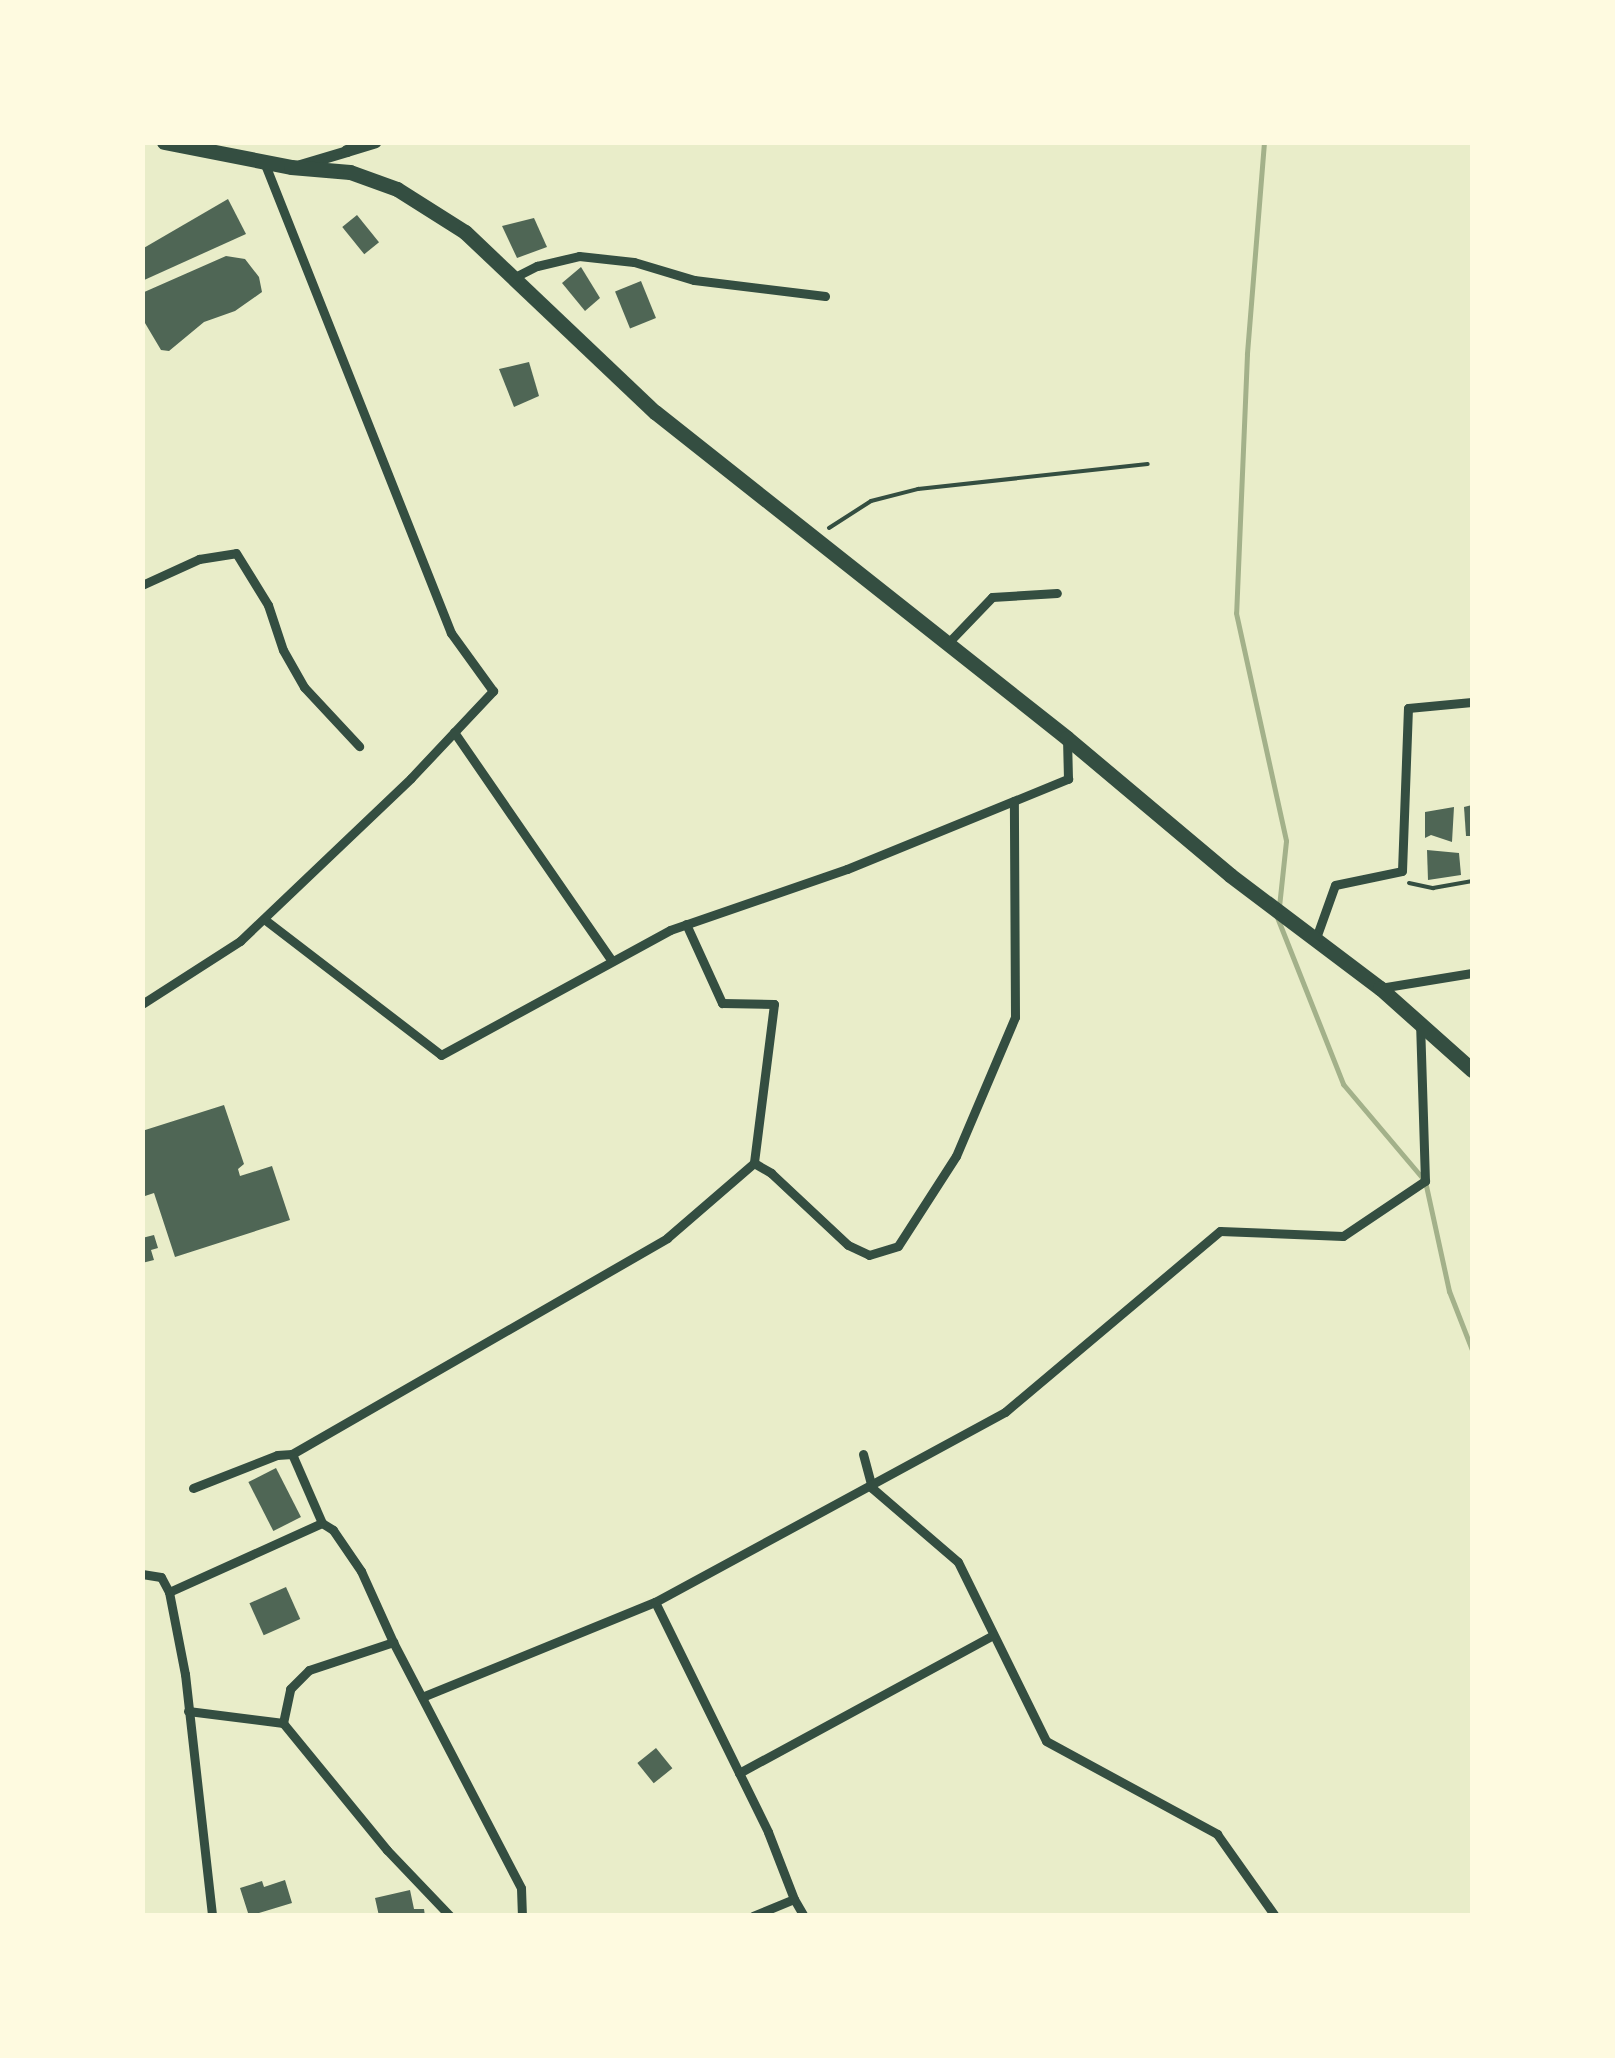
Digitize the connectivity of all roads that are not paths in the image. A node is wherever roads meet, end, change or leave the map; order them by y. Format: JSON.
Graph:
{"nodes":[{"id":1,"x":164,"y":142,"type":"edge"},
{"id":2,"x":376,"y":142,"type":"edge"},
{"id":3,"x":347,"y":151,"type":"junction"},
{"id":4,"x":264,"y":162,"type":"junction"},
{"id":5,"x":291,"y":167,"type":"junction"},
{"id":6,"x":328,"y":170,"type":"junction"},
{"id":7,"x":513,"y":278,"type":"junction"},
{"id":8,"x":824,"y":296,"type":"dead end"},
{"id":9,"x":142,"y":585,"type":"edge"},
{"id":10,"x":1056,"y":593,"type":"dead end"},
{"id":11,"x":947,"y":644,"type":"junction"},
{"id":12,"x":1472,"y":702,"type":"edge"},
{"id":13,"x":454,"y":732,"type":"junction"},
{"id":14,"x":1067,"y":738,"type":"junction"},
{"id":15,"x":359,"y":746,"type":"dead end"},
{"id":16,"x":1014,"y":801,"type":"junction"},
{"id":17,"x":264,"y":919,"type":"junction"},
{"id":18,"x":686,"y":924,"type":"junction"},
{"id":19,"x":1314,"y":936,"type":"junction"},
{"id":20,"x":612,"y":962,"type":"junction"},
{"id":21,"x":1472,"y":973,"type":"edge"},
{"id":22,"x":1380,"y":988,"type":"junction"},
{"id":23,"x":142,"y":1004,"type":"edge"},
{"id":24,"x":1420,"y":1023,"type":"junction"},
{"id":25,"x":1472,"y":1070,"type":"edge"},
{"id":26,"x":754,"y":1163,"type":"junction"},
{"id":27,"x":292,"y":1454,"type":"junction"},
{"id":28,"x":863,"y":1454,"type":"dead end"},
{"id":29,"x":193,"y":1488,"type":"dead end"},
{"id":30,"x":872,"y":1488,"type":"junction"},
{"id":31,"x":322,"y":1522,"type":"junction"},
{"id":32,"x":142,"y":1574,"type":"edge"},
{"id":33,"x":169,"y":1592,"type":"junction"},
{"id":34,"x":655,"y":1602,"type":"junction"},
{"id":35,"x":994,"y":1635,"type":"junction"},
{"id":36,"x":393,"y":1642,"type":"junction"},
{"id":37,"x":422,"y":1697,"type":"junction"},
{"id":38,"x":188,"y":1711,"type":"junction"},
{"id":39,"x":283,"y":1723,"type":"junction"},
{"id":40,"x":739,"y":1773,"type":"junction"},
{"id":41,"x":794,"y":1899,"type":"junction"},
{"id":42,"x":212,"y":1916,"type":"edge"},
{"id":43,"x":450,"y":1916,"type":"edge"},
{"id":44,"x":522,"y":1916,"type":"edge"},
{"id":45,"x":753,"y":1916,"type":"edge"},
{"id":46,"x":804,"y":1916,"type":"edge"},
{"id":47,"x":1275,"y":1916,"type":"edge"}],
"edges":[{"from":1,"to":4,"type":"main road"},
{"from":2,"to":3,"type":"main road"},
{"from":3,"to":5,"type":"street"},
{"from":3,"to":6,"type":"street"},
{"from":4,"to":5,"type":"main road"},
{"from":4,"to":13,"type":"street"},
{"from":5,"to":6,"type":"main road"},
{"from":6,"to":7,"type":"main road"},
{"from":7,"to":8,"type":"street"},
{"from":7,"to":11,"type":"main road"},
{"from":9,"to":15,"type":"street"},
{"from":10,"to":11,"type":"street"},
{"from":11,"to":14,"type":"main road"},
{"from":12,"to":19,"type":"street"},
{"from":13,"to":17,"type":"street"},
{"from":13,"to":20,"type":"street"},
{"from":14,"to":16,"type":"street"},
{"from":14,"to":19,"type":"main road"},
{"from":16,"to":18,"type":"street"},
{"from":16,"to":26,"type":"street"},
{"from":17,"to":20,"type":"street"},
{"from":17,"to":23,"type":"street"},
{"from":18,"to":20,"type":"street"},
{"from":18,"to":26,"type":"street"},
{"from":19,"to":22,"type":"main road"},
{"from":21,"to":22,"type":"street"},
{"from":22,"to":24,"type":"main road"},
{"from":24,"to":25,"type":"main road"},
{"from":24,"to":30,"type":"street"},
{"from":26,"to":27,"type":"street"},
{"from":27,"to":29,"type":"street"},
{"from":27,"to":31,"type":"street"},
{"from":28,"to":30,"type":"street"},
{"from":30,"to":34,"type":"street"},
{"from":30,"to":35,"type":"street"},
{"from":31,"to":33,"type":"street"},
{"from":31,"to":36,"type":"street"},
{"from":32,"to":33,"type":"street"},
{"from":33,"to":38,"type":"street"},
{"from":34,"to":37,"type":"street"},
{"from":34,"to":40,"type":"street"},
{"from":35,"to":40,"type":"street"},
{"from":35,"to":47,"type":"street"},
{"from":36,"to":37,"type":"street"},
{"from":36,"to":39,"type":"street"},
{"from":37,"to":44,"type":"street"},
{"from":38,"to":39,"type":"street"},
{"from":38,"to":42,"type":"street"},
{"from":39,"to":43,"type":"street"},
{"from":40,"to":41,"type":"street"},
{"from":41,"to":45,"type":"street"},
{"from":41,"to":46,"type":"street"}]}
